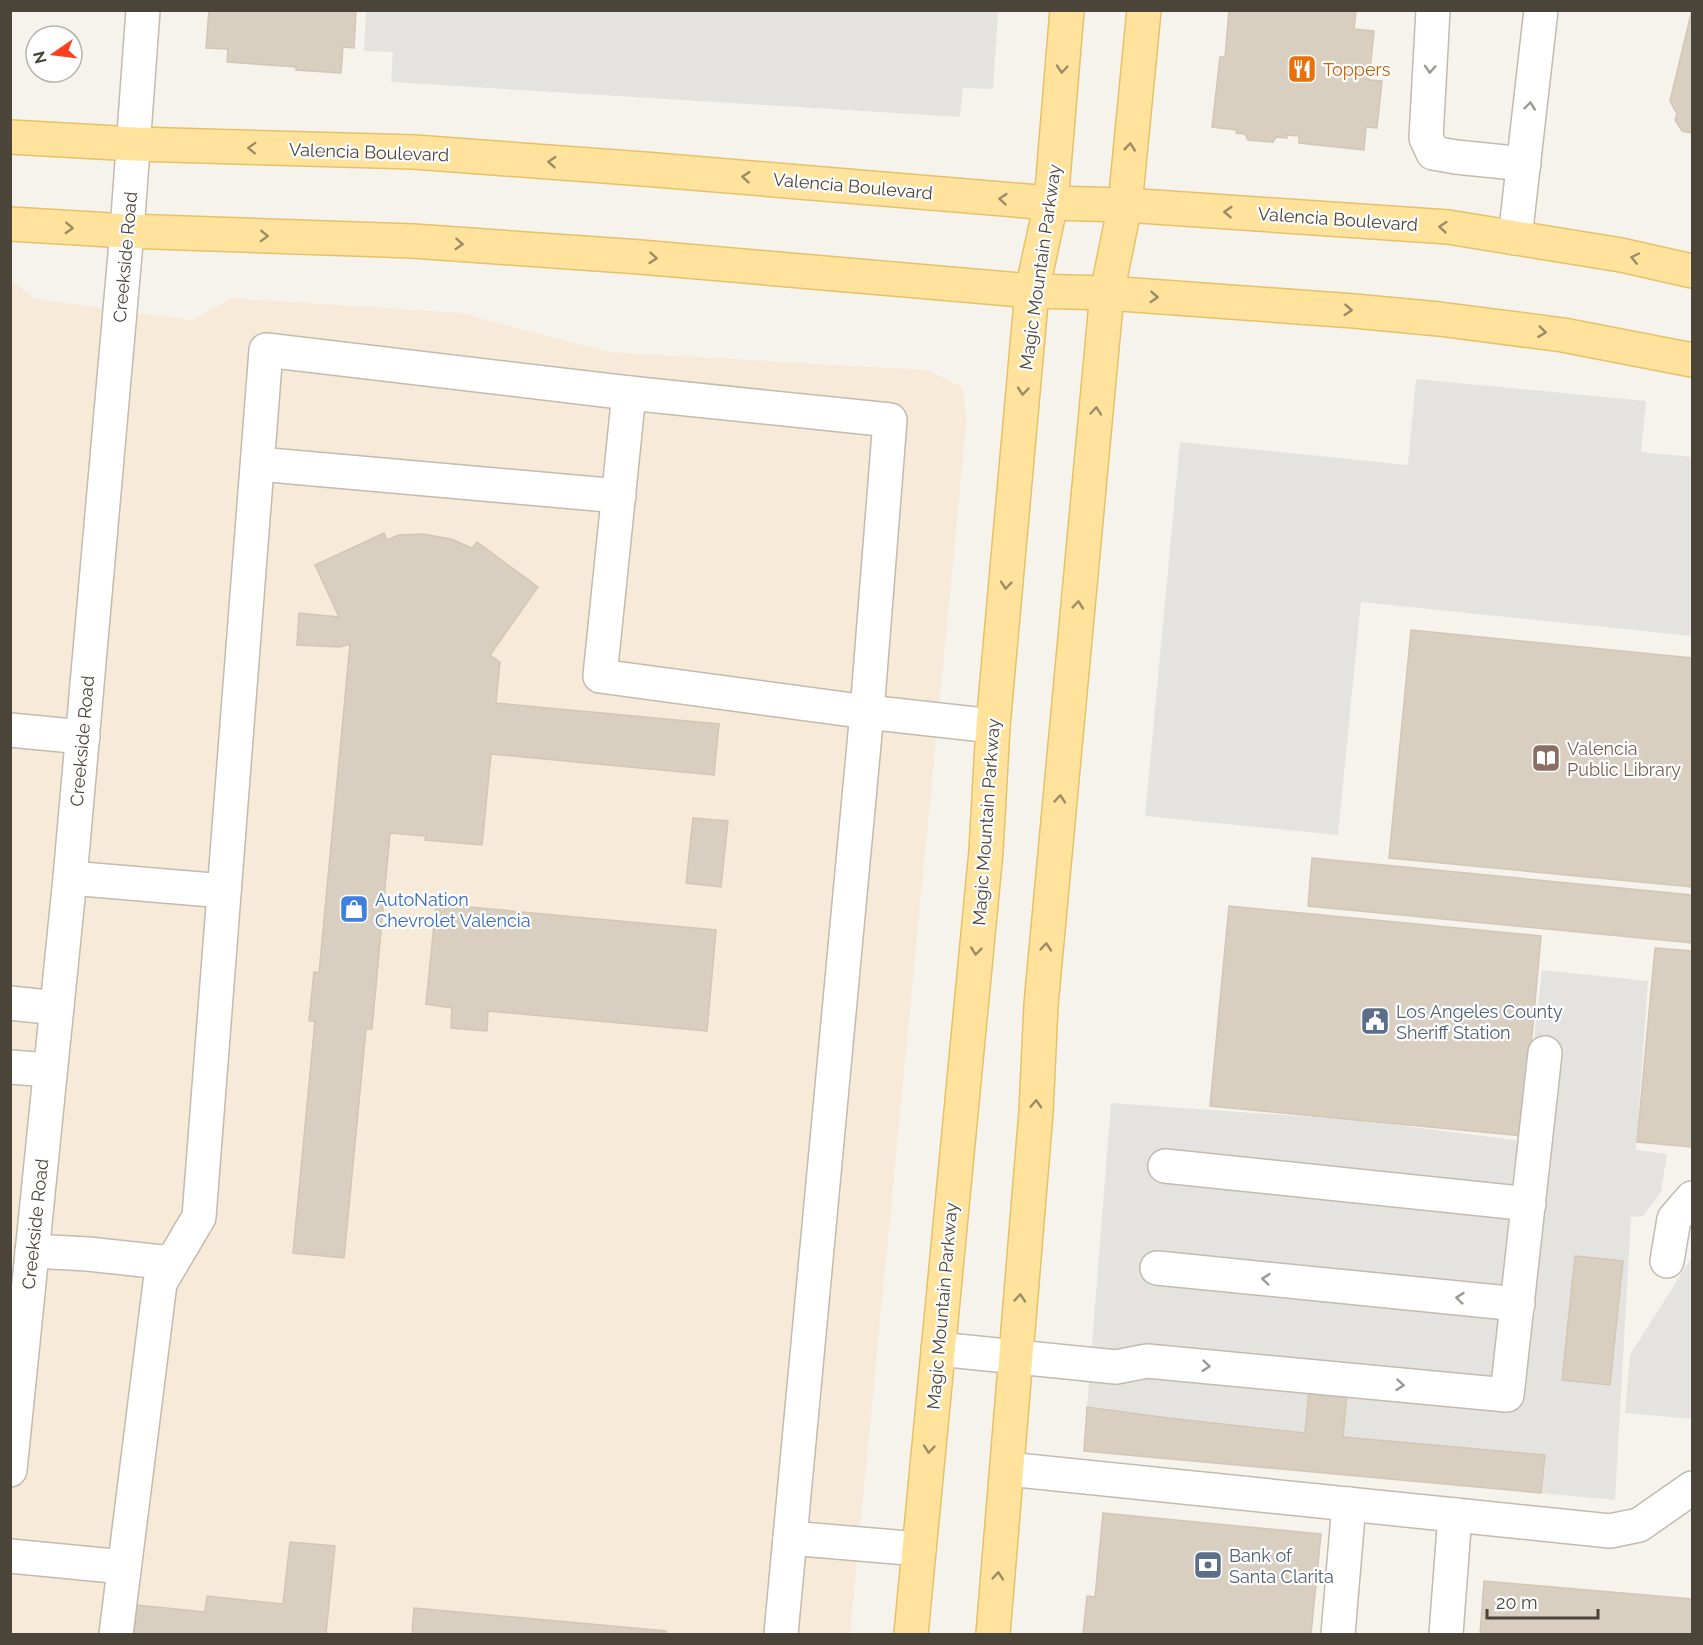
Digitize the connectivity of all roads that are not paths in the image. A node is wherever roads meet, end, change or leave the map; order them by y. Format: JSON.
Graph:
{"nodes":[{"id":1,"x":143,"y":10,"type":"edge"},
{"id":2,"x":1067,"y":10,"type":"edge"},
{"id":3,"x":1144,"y":10,"type":"edge"},
{"id":4,"x":1433,"y":10,"type":"edge"},
{"id":5,"x":1540,"y":10,"type":"edge"},
{"id":6,"x":10,"y":137,"type":"edge"},
{"id":7,"x":135,"y":144,"type":"junction"},
{"id":8,"x":1524,"y":164,"type":"junction"},
{"id":9,"x":1051,"y":203,"type":"junction"},
{"id":10,"x":1125,"y":205,"type":"junction"},
{"id":11,"x":10,"y":224,"type":"edge"},
{"id":12,"x":128,"y":231,"type":"junction"},
{"id":13,"x":1515,"y":238,"type":"junction"},
{"id":14,"x":1692,"y":271,"type":"edge"},
{"id":15,"x":1032,"y":291,"type":"junction"},
{"id":16,"x":1107,"y":294,"type":"junction"},
{"id":17,"x":1692,"y":360,"type":"edge"},
{"id":18,"x":629,"y":393,"type":"junction"},
{"id":19,"x":258,"y":464,"type":"junction"},
{"id":20,"x":618,"y":496,"type":"junction"},
{"id":21,"x":867,"y":712,"type":"junction"},
{"id":22,"x":993,"y":726,"type":"junction"},
{"id":23,"x":10,"y":730,"type":"edge"},
{"id":24,"x":82,"y":737,"type":"junction"},
{"id":25,"x":70,"y":878,"type":"junction"},
{"id":26,"x":224,"y":891,"type":"junction"},
{"id":27,"x":10,"y":1003,"type":"edge"},
{"id":28,"x":57,"y":1008,"type":"junction"},
{"id":29,"x":1545,"y":1053,"type":"dead end"},
{"id":30,"x":10,"y":1067,"type":"edge"},
{"id":31,"x":50,"y":1070,"type":"junction"},
{"id":32,"x":1165,"y":1166,"type":"dead end"},
{"id":33,"x":1692,"y":1198,"type":"edge"},
{"id":34,"x":1529,"y":1204,"type":"junction"},
{"id":35,"x":32,"y":1251,"type":"junction"},
{"id":36,"x":1667,"y":1261,"type":"dead end"},
{"id":37,"x":171,"y":1263,"type":"junction"},
{"id":38,"x":1157,"y":1268,"type":"dead end"},
{"id":39,"x":1518,"y":1304,"type":"junction"},
{"id":40,"x":938,"y":1349,"type":"junction"},
{"id":41,"x":1016,"y":1356,"type":"junction"},
{"id":42,"x":1006,"y":1469,"type":"junction"},
{"id":43,"x":10,"y":1470,"type":"edge"},
{"id":44,"x":1692,"y":1488,"type":"edge"},
{"id":45,"x":1349,"y":1504,"type":"junction"},
{"id":46,"x":1455,"y":1515,"type":"junction"},
{"id":47,"x":790,"y":1538,"type":"junction"},
{"id":48,"x":919,"y":1549,"type":"junction"},
{"id":49,"x":10,"y":1556,"type":"edge"},
{"id":50,"x":124,"y":1568,"type":"junction"},
{"id":51,"x":116,"y":1635,"type":"edge"},
{"id":52,"x":781,"y":1635,"type":"edge"},
{"id":53,"x":911,"y":1635,"type":"edge"},
{"id":54,"x":993,"y":1635,"type":"edge"},
{"id":55,"x":1338,"y":1635,"type":"edge"},
{"id":56,"x":1446,"y":1635,"type":"edge"}],
"edges":[{"from":1,"to":7,"type":"street","name":"Creekside Road"},
{"from":2,"to":9,"type":"main road","name":"Magic Mountain Parkway","one_way":true},
{"from":10,"to":3,"type":"main road","one_way":true},
{"from":4,"to":8,"type":"street","one_way":true},
{"from":8,"to":5,"type":"street","one_way":true},
{"from":6,"to":7,"type":"main road","name":"Valencia Boulevard"},
{"from":9,"to":7,"type":"main road","name":"Valencia Boulevard","one_way":true},
{"from":7,"to":12,"type":"street","name":"Creekside Road"},
{"from":8,"to":13,"type":"street"},
{"from":9,"to":10,"type":"main road","name":"Valencia Boulevard"},
{"from":9,"to":15,"type":"main road","name":"Magic Mountain Parkway"},
{"from":13,"to":10,"type":"main road","name":"Valencia Boulevard","one_way":true},
{"from":10,"to":16,"type":"main road"},
{"from":11,"to":12,"type":"main road","one_way":true},
{"from":12,"to":15,"type":"main road","one_way":true},
{"from":12,"to":24,"type":"street","name":"Creekside Road"},
{"from":14,"to":13,"type":"main road","name":"Valencia Boulevard","one_way":true},
{"from":15,"to":16,"type":"main road"},
{"from":15,"to":22,"type":"main road","name":"Magic Mountain Parkway","one_way":true},
{"from":16,"to":17,"type":"main road","one_way":true},
{"from":41,"to":16,"type":"main road","one_way":true},
{"from":18,"to":19,"type":"street"},
{"from":18,"to":20,"type":"street"},
{"from":18,"to":21,"type":"street"},
{"from":19,"to":20,"type":"street"},
{"from":19,"to":26,"type":"street"},
{"from":20,"to":21,"type":"street"},
{"from":21,"to":22,"type":"street"},
{"from":21,"to":47,"type":"street"},
{"from":22,"to":40,"type":"main road","name":"Magic Mountain Parkway","one_way":true},
{"from":23,"to":24,"type":"street"},
{"from":24,"to":25,"type":"street","name":"Creekside Road"},
{"from":25,"to":26,"type":"street"},
{"from":25,"to":28,"type":"street","name":"Creekside Road"},
{"from":26,"to":37,"type":"street"},
{"from":27,"to":28,"type":"street"},
{"from":28,"to":31,"type":"street","name":"Creekside Road"},
{"from":29,"to":34,"type":"street"},
{"from":30,"to":31,"type":"street"},
{"from":31,"to":35,"type":"street","name":"Creekside Road"},
{"from":32,"to":34,"type":"street"},
{"from":33,"to":36,"type":"street"},
{"from":34,"to":39,"type":"street"},
{"from":35,"to":37,"type":"street"},
{"from":35,"to":43,"type":"street","name":"Creekside Road"},
{"from":37,"to":50,"type":"street"},
{"from":39,"to":38,"type":"street","one_way":true},
{"from":41,"to":39,"type":"street","one_way":true},
{"from":40,"to":41,"type":"street"},
{"from":40,"to":48,"type":"main road","name":"Magic Mountain Parkway","one_way":true},
{"from":41,"to":42,"type":"main road"},
{"from":42,"to":45,"type":"street"},
{"from":54,"to":42,"type":"main road","one_way":true},
{"from":44,"to":46,"type":"street"},
{"from":45,"to":46,"type":"street"},
{"from":45,"to":55,"type":"street"},
{"from":46,"to":56,"type":"street"},
{"from":47,"to":48,"type":"street"},
{"from":47,"to":52,"type":"street"},
{"from":48,"to":53,"type":"main road","name":"Magic Mountain Parkway"},
{"from":49,"to":50,"type":"street"},
{"from":50,"to":51,"type":"street"}]}
